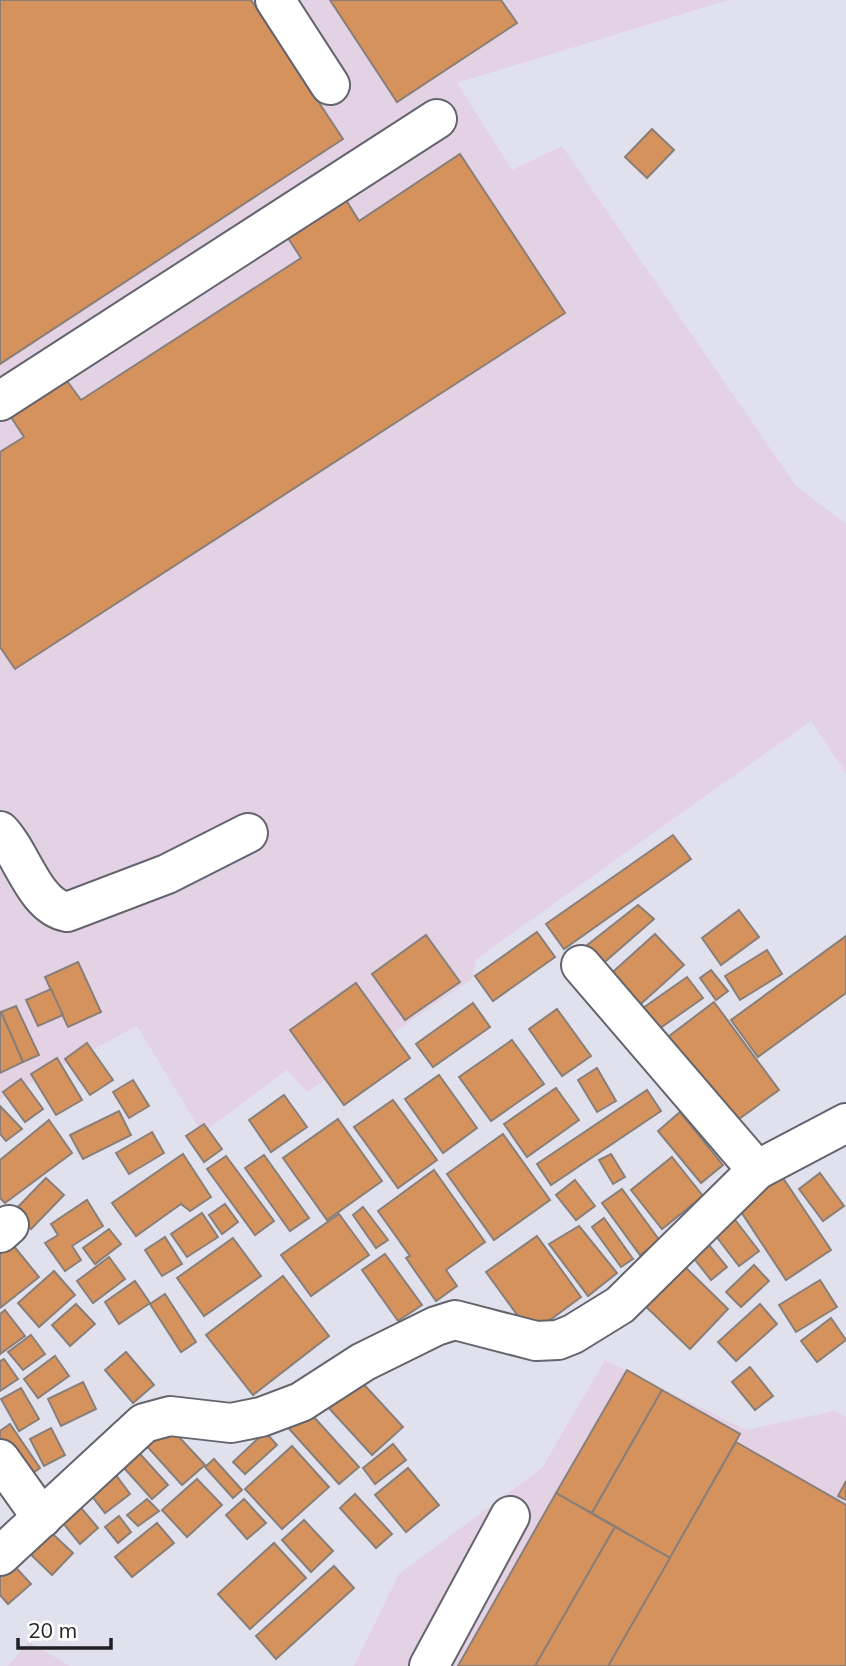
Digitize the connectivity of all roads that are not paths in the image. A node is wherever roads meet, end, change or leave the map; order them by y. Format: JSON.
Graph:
{"nodes":[{"id":1,"x":275,"y":0,"type":"edge"},
{"id":2,"x":330,"y":85,"type":"dead end"},
{"id":3,"x":437,"y":119,"type":"dead end"},
{"id":4,"x":0,"y":401,"type":"edge"},
{"id":5,"x":0,"y":831,"type":"edge"},
{"id":6,"x":248,"y":833,"type":"dead end"},
{"id":7,"x":581,"y":965,"type":"dead end"},
{"id":8,"x":846,"y":1123,"type":"edge"},
{"id":9,"x":757,"y":1170,"type":"junction"},
{"id":10,"x":0,"y":1460,"type":"edge"},
{"id":11,"x":510,"y":1516,"type":"dead end"},
{"id":12,"x":42,"y":1518,"type":"junction"},
{"id":13,"x":0,"y":1556,"type":"edge"},
{"id":14,"x":429,"y":1666,"type":"edge"}],
"edges":[{"from":1,"to":2,"type":"street"},
{"from":3,"to":4,"type":"street"},
{"from":5,"to":6,"type":"street"},
{"from":7,"to":9,"type":"street"},
{"from":8,"to":9,"type":"street"},
{"from":9,"to":12,"type":"street"},
{"from":10,"to":12,"type":"street"},
{"from":11,"to":14,"type":"street"},
{"from":12,"to":13,"type":"street"}]}
